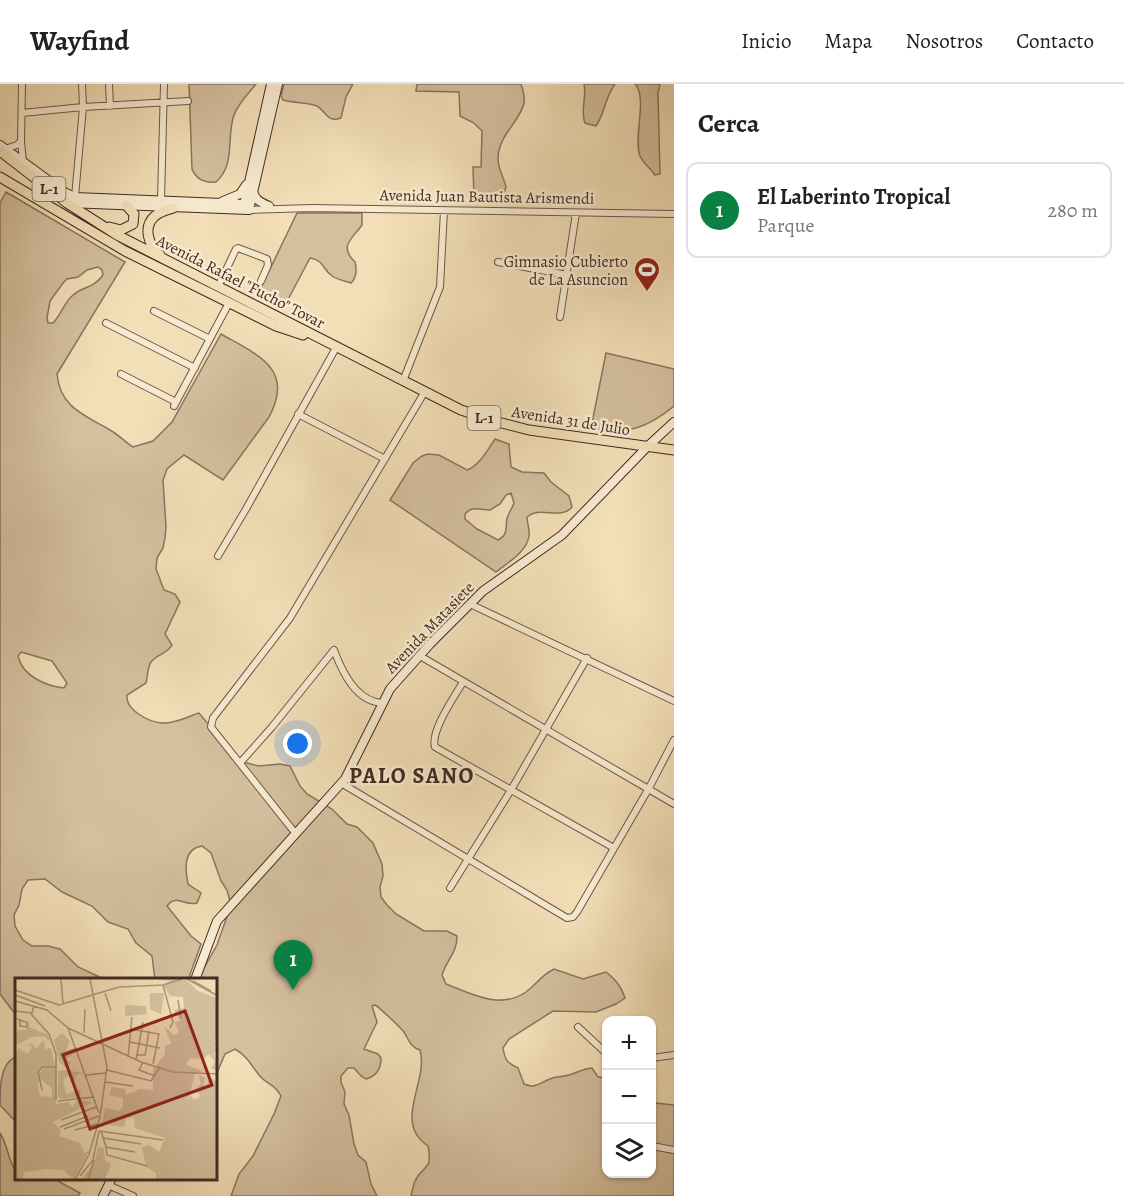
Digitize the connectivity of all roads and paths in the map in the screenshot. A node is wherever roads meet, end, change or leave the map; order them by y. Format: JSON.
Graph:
{"nodes":[{"id":1,"x":22,"y":84,"type":"edge"},
{"id":2,"x":82,"y":84,"type":"edge"},
{"id":3,"x":109,"y":84,"type":"edge"},
{"id":4,"x":164,"y":84,"type":"edge"},
{"id":5,"x":271,"y":84,"type":"edge"},
{"id":6,"x":278,"y":84,"type":"edge"},
{"id":7,"x":188,"y":101,"type":"dead end"},
{"id":8,"x":164,"y":104,"type":"junction"},
{"id":9,"x":110,"y":106,"type":"junction"},
{"id":10,"x":82,"y":107,"type":"junction"},
{"id":11,"x":22,"y":113,"type":"junction"},
{"id":12,"x":21,"y":141,"type":"junction"},
{"id":13,"x":2,"y":148,"type":"edge"},
{"id":14,"x":23,"y":162,"type":"junction"},
{"id":15,"x":0,"y":177,"type":"edge"},
{"id":16,"x":249,"y":179,"type":"junction"},
{"id":17,"x":253,"y":190,"type":"junction"},
{"id":18,"x":38,"y":200,"type":"junction"},
{"id":19,"x":71,"y":200,"type":"junction"},
{"id":20,"x":161,"y":200,"type":"junction"},
{"id":21,"x":218,"y":202,"type":"junction"},
{"id":22,"x":126,"y":205,"type":"junction"},
{"id":23,"x":269,"y":206,"type":"junction"},
{"id":24,"x":246,"y":207,"type":"junction"},
{"id":25,"x":173,"y":208,"type":"junction"},
{"id":26,"x":300,"y":208,"type":"junction"},
{"id":27,"x":444,"y":211,"type":"junction"},
{"id":28,"x":576,"y":213,"type":"junction"},
{"id":29,"x":674,"y":214,"type":"edge"},
{"id":30,"x":99,"y":225,"type":"junction"},
{"id":31,"x":166,"y":261,"type":"junction"},
{"id":32,"x":498,"y":262,"type":"dead end"},
{"id":33,"x":567,"y":275,"type":"junction"},
{"id":34,"x":261,"y":281,"type":"dead end"},
{"id":35,"x":218,"y":287,"type":"junction"},
{"id":36,"x":229,"y":303,"type":"junction"},
{"id":37,"x":154,"y":311,"type":"dead end"},
{"id":38,"x":560,"y":317,"type":"dead end"},
{"id":39,"x":106,"y":323,"type":"dead end"},
{"id":40,"x":210,"y":339,"type":"junction"},
{"id":41,"x":337,"y":346,"type":"junction"},
{"id":42,"x":195,"y":368,"type":"junction"},
{"id":43,"x":121,"y":374,"type":"dead end"},
{"id":44,"x":403,"y":381,"type":"junction"},
{"id":45,"x":424,"y":393,"type":"junction"},
{"id":46,"x":298,"y":414,"type":"junction"},
{"id":47,"x":674,"y":422,"type":"edge"},
{"id":48,"x":646,"y":447,"type":"junction"},
{"id":49,"x":674,"y":450,"type":"edge"},
{"id":50,"x":386,"y":459,"type":"junction"},
{"id":51,"x":218,"y":556,"type":"dead end"},
{"id":52,"x":470,"y":604,"type":"junction"},
{"id":53,"x":420,"y":656,"type":"junction"},
{"id":54,"x":587,"y":658,"type":"junction"},
{"id":55,"x":463,"y":681,"type":"junction"},
{"id":56,"x":674,"y":701,"type":"edge"},
{"id":57,"x":383,"y":703,"type":"junction"},
{"id":58,"x":545,"y":730,"type":"junction"},
{"id":59,"x":674,"y":740,"type":"edge"},
{"id":60,"x":240,"y":763,"type":"junction"},
{"id":61,"x":341,"y":783,"type":"junction"},
{"id":62,"x":649,"y":788,"type":"junction"},
{"id":63,"x":511,"y":790,"type":"junction"},
{"id":64,"x":674,"y":804,"type":"edge"},
{"id":65,"x":296,"y":834,"type":"junction"},
{"id":66,"x":614,"y":848,"type":"junction"},
{"id":67,"x":468,"y":858,"type":"junction"},
{"id":68,"x":450,"y":888,"type":"dead end"},
{"id":69,"x":196,"y":978,"type":"edge"},
{"id":70,"x":578,"y":1027,"type":"dead end"},
{"id":71,"x":602,"y":1049,"type":"edge"},
{"id":72,"x":674,"y":1054,"type":"edge"},
{"id":73,"x":656,"y":1057,"type":"edge"},
{"id":74,"x":656,"y":1147,"type":"edge"},
{"id":75,"x":674,"y":1150,"type":"edge"},
{"id":76,"x":110,"y":1182,"type":"edge"},
{"id":77,"x":103,"y":1196,"type":"edge"},
{"id":78,"x":133,"y":1196,"type":"edge"}],
"edges":[{"from":1,"to":11,"type":"street"},
{"from":2,"to":10,"type":"street"},
{"from":3,"to":9,"type":"street"},
{"from":4,"to":8,"type":"street"},
{"from":5,"to":16,"type":"street"},
{"from":6,"to":17,"type":"street"},
{"from":7,"to":8,"type":"street"},
{"from":8,"to":9,"type":"street"},
{"from":8,"to":20,"type":"street"},
{"from":9,"to":10,"type":"street"},
{"from":10,"to":11,"type":"street"},
{"from":10,"to":19,"type":"street"},
{"from":11,"to":12,"type":"street"},
{"from":12,"to":13,"type":"street"},
{"from":12,"to":14,"type":"street"},
{"from":13,"to":14,"type":"street","name":"Avenida Juan Bautista Arismendi","number":"L-1"},
{"from":13,"to":19,"type":"main road","name":"Avenida Rafael \"Fucho\" Tovar","number":"L-1"},
{"from":14,"to":19,"type":"street","name":"Avenida Juan Bautista Arismendi","number":"L-1"},
{"from":15,"to":18,"type":"main road","name":"Avenida Rafael \"Fucho\" Tovar","number":"L-1"},
{"from":16,"to":21,"type":"street"},
{"from":16,"to":24,"type":"street"},
{"from":17,"to":23,"type":"street"},
{"from":17,"to":24,"type":"street"},
{"from":18,"to":19,"type":"main road"},
{"from":18,"to":36,"type":"main road","name":"Avenida Rafael \"Fucho\" Tovar","number":"L-1"},
{"from":19,"to":20,"type":"street","name":"Avenida Juan Bautista Arismendi","number":"L-1"},
{"from":19,"to":22,"type":"street","name":"Avenida Juan Bautista Arismendi","number":"L-1"},
{"from":19,"to":30,"type":"main road","name":"Avenida Rafael \"Fucho\" Tovar","number":"L-1"},
{"from":20,"to":21,"type":"street","name":"Avenida Juan Bautista Arismendi","number":"L-1"},
{"from":21,"to":24,"type":"street","name":"Avenida Juan Bautista Arismendi","number":"L-1"},
{"from":22,"to":25,"type":"street","name":"Avenida Juan Bautista Arismendi","number":"L-1"},
{"from":22,"to":30,"type":"main road","number":"L-1"},
{"from":23,"to":24,"type":"street","name":"Avenida Juan Bautista Arismendi","number":"L-1"},
{"from":23,"to":26,"type":"street","name":"Avenida Juan Bautista Arismendi","number":"L-1"},
{"from":24,"to":25,"type":"street","name":"Avenida Juan Bautista Arismendi","number":"L-1"},
{"from":24,"to":26,"type":"street","name":"Avenida Juan Bautista Arismendi","number":"L-1"},
{"from":25,"to":31,"type":"main road"},
{"from":26,"to":27,"type":"street","name":"Avenida Juan Bautista Arismendi","number":"L-1"},
{"from":27,"to":28,"type":"street","name":"Avenida Juan Bautista Arismendi","number":"L-1"},
{"from":27,"to":44,"type":"street"},
{"from":28,"to":29,"type":"street","name":"Avenida Juan Bautista Arismendi","number":"L-1"},
{"from":28,"to":33,"type":"street"},
{"from":30,"to":31,"type":"main road","name":"Avenida Rafael \"Fucho\" Tovar","number":"L-1"},
{"from":31,"to":35,"type":"main road","name":"Avenida Rafael \"Fucho\" Tovar","number":"L-1"},
{"from":32,"to":33,"type":"street"},
{"from":33,"to":38,"type":"street"},
{"from":34,"to":35,"type":"street"},
{"from":35,"to":41,"type":"main road","name":"Avenida Rafael \"Fucho\" Tovar","number":"L-1"},
{"from":36,"to":40,"type":"street"},
{"from":36,"to":41,"type":"main road","name":"Avenida Rafael \"Fucho\" Tovar","number":"L-1"},
{"from":37,"to":40,"type":"street"},
{"from":39,"to":42,"type":"street"},
{"from":40,"to":42,"type":"street"},
{"from":41,"to":44,"type":"main road","name":"Avenida 31 de Julio","number":"L-1"},
{"from":41,"to":46,"type":"street"},
{"from":42,"to":43,"type":"street"},
{"from":44,"to":45,"type":"main road","name":"Avenida 31 de Julio","number":"L-1"},
{"from":45,"to":48,"type":"main road","name":"Avenida 31 de Julio","number":"L-1"},
{"from":45,"to":50,"type":"street"},
{"from":46,"to":50,"type":"street"},
{"from":46,"to":51,"type":"street"},
{"from":47,"to":48,"type":"street","name":"Avenida Matasiete"},
{"from":48,"to":49,"type":"main road","name":"Avenida 31 de Julio","number":"L-1"},
{"from":48,"to":52,"type":"street","name":"Avenida Matasiete"},
{"from":50,"to":60,"type":"street"},
{"from":52,"to":53,"type":"street","name":"Avenida Matasiete"},
{"from":52,"to":54,"type":"street"},
{"from":53,"to":55,"type":"street"},
{"from":53,"to":57,"type":"street","name":"Avenida Matasiete"},
{"from":54,"to":56,"type":"street"},
{"from":54,"to":58,"type":"street"},
{"from":55,"to":58,"type":"street"},
{"from":55,"to":63,"type":"street"},
{"from":57,"to":60,"type":"street"},
{"from":57,"to":61,"type":"street","name":"Avenida Matasiete"},
{"from":58,"to":62,"type":"street"},
{"from":58,"to":63,"type":"street"},
{"from":59,"to":62,"type":"street"},
{"from":60,"to":65,"type":"street"},
{"from":61,"to":65,"type":"street","name":"Avenida Matasiete"},
{"from":61,"to":67,"type":"street"},
{"from":62,"to":64,"type":"street"},
{"from":62,"to":66,"type":"street"},
{"from":63,"to":66,"type":"street"},
{"from":63,"to":67,"type":"street"},
{"from":65,"to":69,"type":"street","name":"Avenida Matasiete"},
{"from":66,"to":67,"type":"street"},
{"from":67,"to":68,"type":"street"},
{"from":70,"to":71,"type":"street"},
{"from":72,"to":73,"type":"street"},
{"from":74,"to":75,"type":"street"},
{"from":76,"to":77,"type":"street"},
{"from":76,"to":78,"type":"street"}]}
